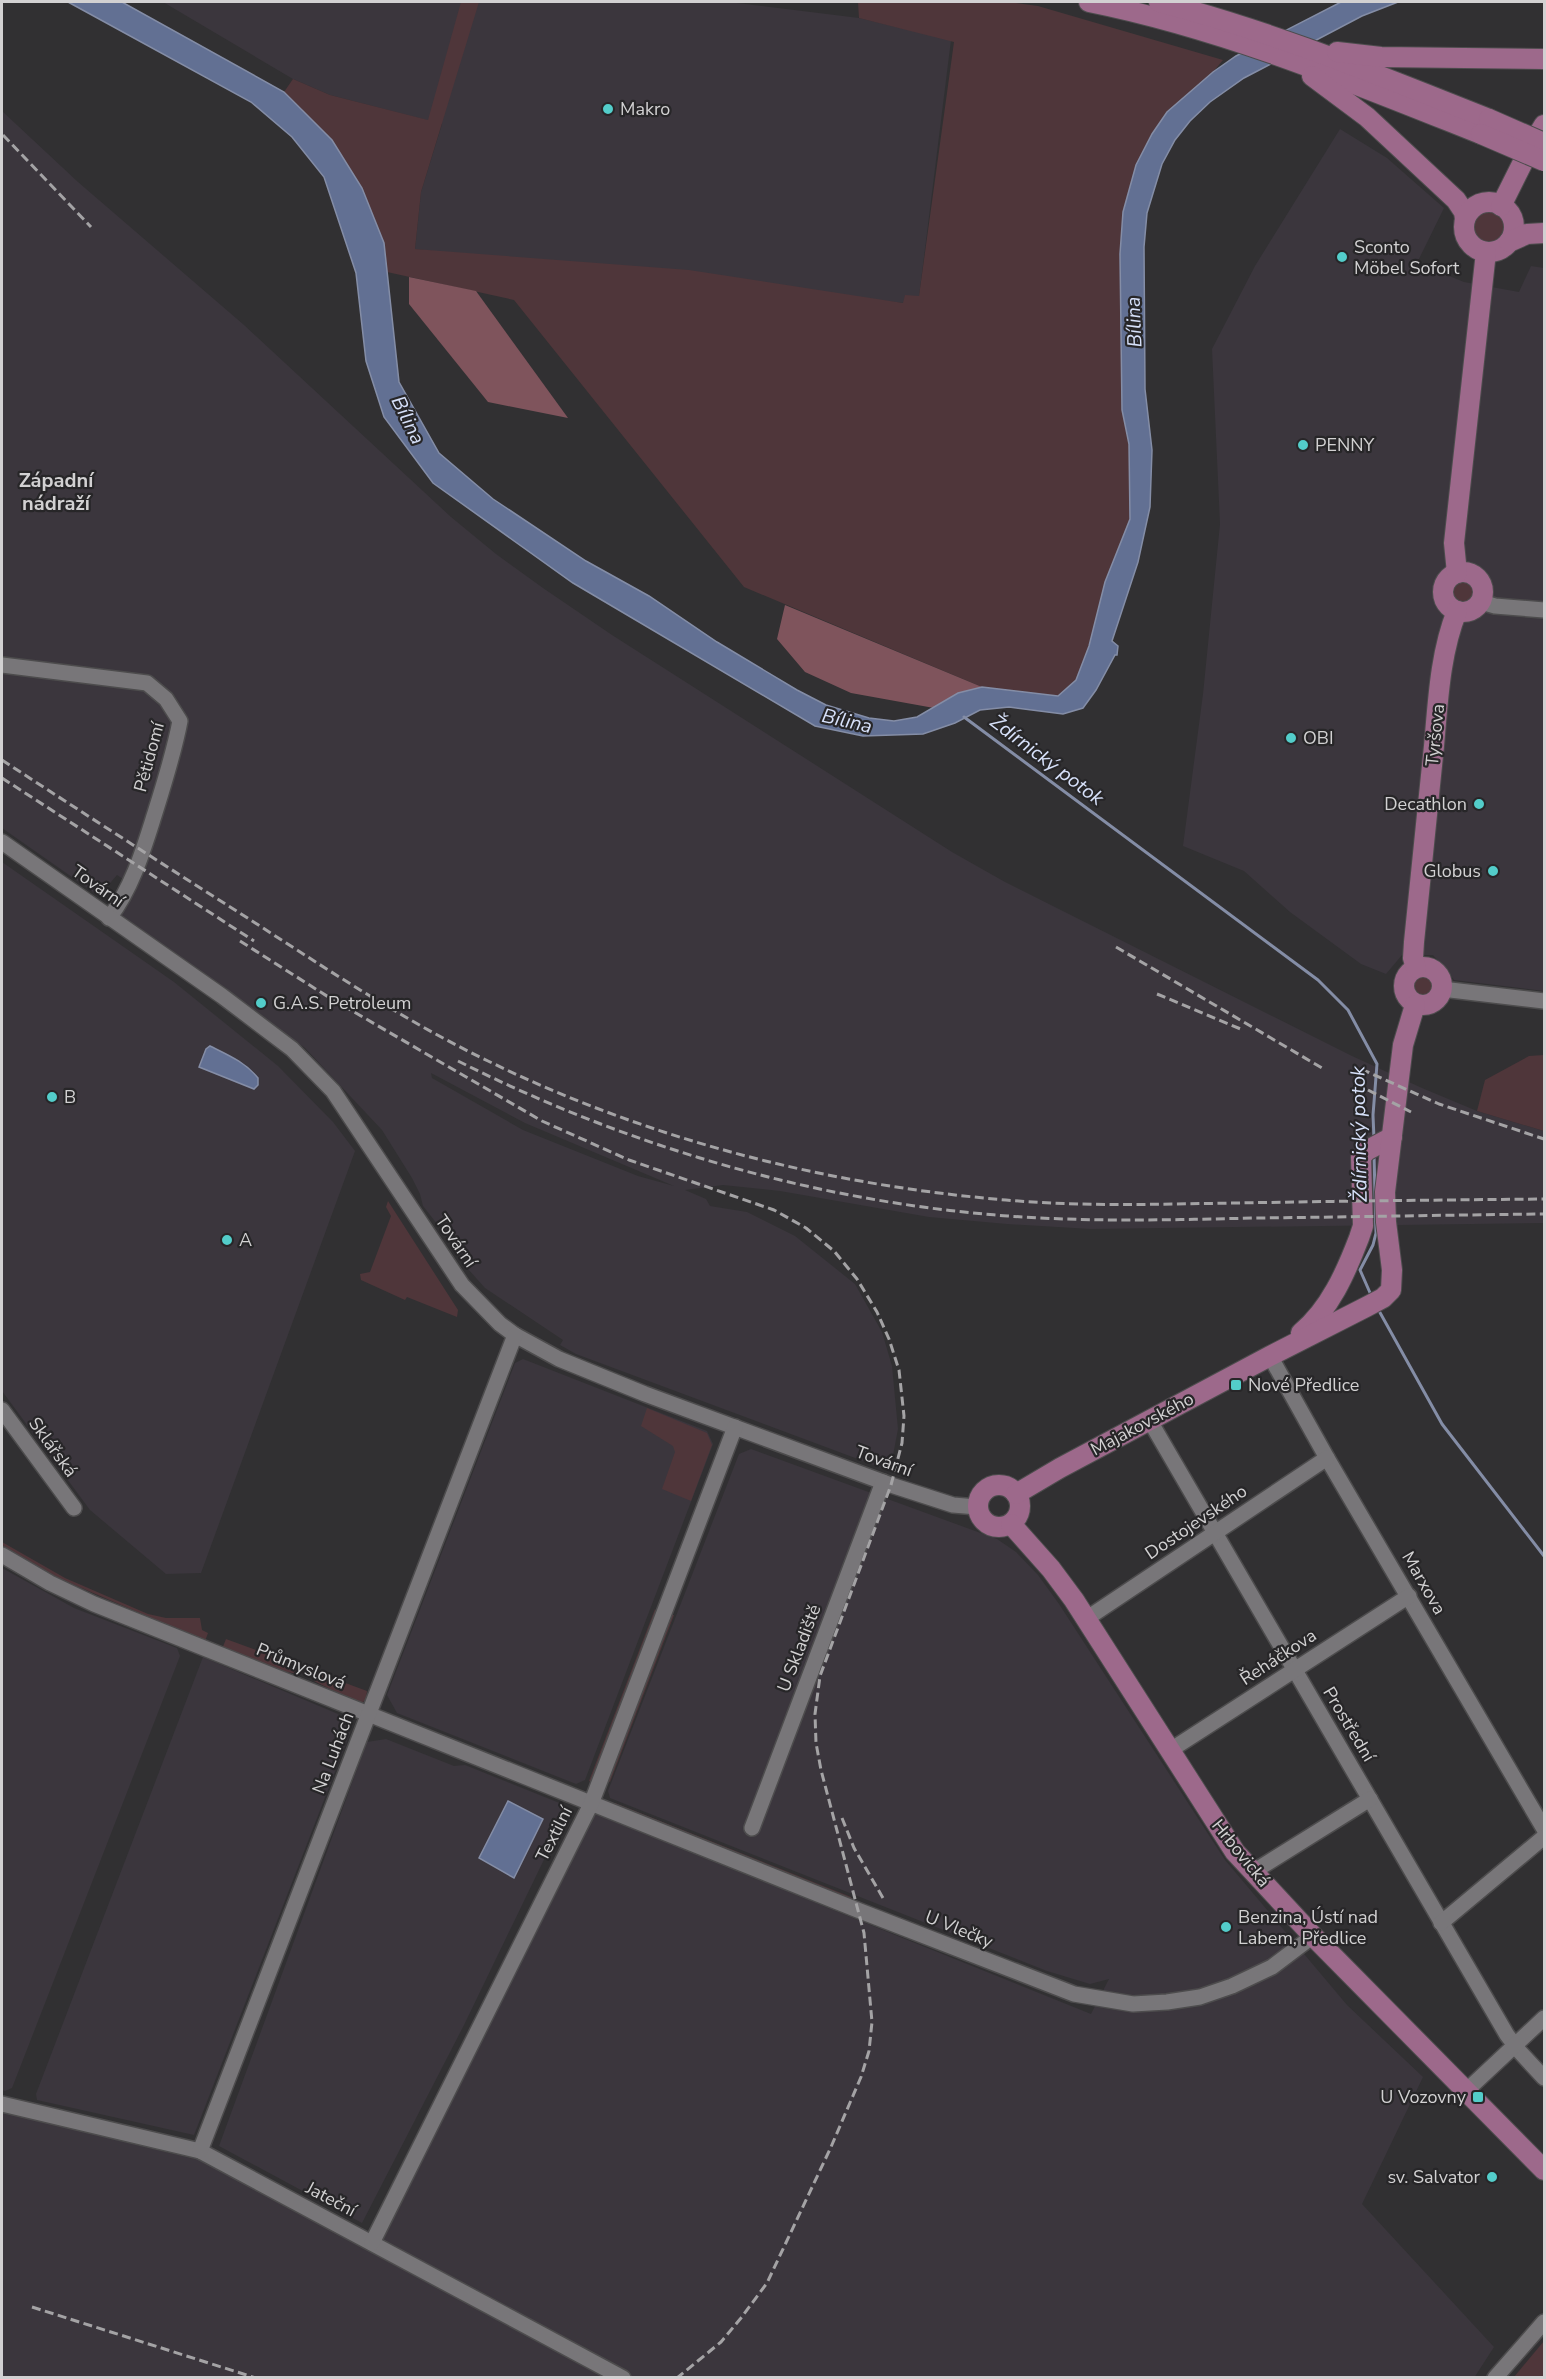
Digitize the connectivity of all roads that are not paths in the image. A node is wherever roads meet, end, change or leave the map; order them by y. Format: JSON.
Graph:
{"nodes":[{"id":1,"x":1089,"y":2,"type":"edge"},
{"id":2,"x":1159,"y":2,"type":"edge"},
{"id":3,"x":1310,"y":49,"type":"junction"},
{"id":4,"x":1287,"y":59,"type":"junction"},
{"id":5,"x":1545,"y":59,"type":"edge"},
{"id":6,"x":1545,"y":125,"type":"edge"},
{"id":7,"x":1485,"y":127,"type":"junction"},
{"id":8,"x":1545,"y":143,"type":"edge"},
{"id":9,"x":1545,"y":161,"type":"edge"},
{"id":10,"x":1501,"y":206,"type":"junction"},
{"id":11,"x":1465,"y":219,"type":"junction"},
{"id":12,"x":1545,"y":234,"type":"edge"},
{"id":13,"x":1509,"y":242,"type":"junction"},
{"id":14,"x":1486,"y":252,"type":"junction"},
{"id":15,"x":1457,"y":573,"type":"junction"},
{"id":16,"x":1481,"y":602,"type":"junction"},
{"id":17,"x":1545,"y":610,"type":"edge"},
{"id":18,"x":1457,"y":611,"type":"junction"},
{"id":19,"x":2,"y":665,"type":"edge"},
{"id":20,"x":2,"y":843,"type":"edge"},
{"id":21,"x":109,"y":918,"type":"junction"},
{"id":22,"x":1416,"y":968,"type":"junction"},
{"id":23,"x":1442,"y":989,"type":"junction"},
{"id":24,"x":1545,"y":1001,"type":"edge"},
{"id":25,"x":1415,"y":1005,"type":"junction"},
{"id":26,"x":1379,"y":1144,"type":"junction"},
{"id":27,"x":515,"y":1335,"type":"junction"},
{"id":28,"x":1270,"y":1356,"type":"junction"},
{"id":29,"x":2,"y":1410,"type":"edge"},
{"id":30,"x":1150,"y":1421,"type":"junction"},
{"id":31,"x":735,"y":1427,"type":"junction"},
{"id":32,"x":1327,"y":1458,"type":"junction"},
{"id":33,"x":883,"y":1482,"type":"junction"},
{"id":34,"x":1016,"y":1494,"type":"junction"},
{"id":35,"x":977,"y":1507,"type":"junction"},
{"id":36,"x":74,"y":1508,"type":"dead end"},
{"id":37,"x":1011,"y":1524,"type":"junction"},
{"id":38,"x":1216,"y":1532,"type":"junction"},
{"id":39,"x":2,"y":1555,"type":"edge"},
{"id":40,"x":1409,"y":1596,"type":"junction"},
{"id":41,"x":1086,"y":1619,"type":"junction"},
{"id":42,"x":1294,"y":1670,"type":"junction"},
{"id":43,"x":369,"y":1715,"type":"junction"},
{"id":44,"x":1169,"y":1750,"type":"junction"},
{"id":45,"x":1370,"y":1799,"type":"junction"},
{"id":46,"x":591,"y":1804,"type":"junction"},
{"id":47,"x":752,"y":1828,"type":"dead end"},
{"id":48,"x":1545,"y":1830,"type":"edge"},
{"id":49,"x":1545,"y":1837,"type":"edge"},
{"id":50,"x":1253,"y":1872,"type":"junction"},
{"id":51,"x":1441,"y":1923,"type":"junction"},
{"id":52,"x":1313,"y":1936,"type":"junction"},
{"id":53,"x":1545,"y":2018,"type":"edge"},
{"id":54,"x":1514,"y":2046,"type":"junction"},
{"id":55,"x":1545,"y":2078,"type":"edge"},
{"id":56,"x":1465,"y":2092,"type":"junction"},
{"id":57,"x":2,"y":2104,"type":"edge"},
{"id":58,"x":200,"y":2151,"type":"junction"},
{"id":59,"x":1545,"y":2170,"type":"edge"},
{"id":60,"x":372,"y":2243,"type":"junction"},
{"id":61,"x":1545,"y":2322,"type":"edge"},
{"id":62,"x":623,"y":2378,"type":"edge"},
{"id":63,"x":1495,"y":2378,"type":"edge"}],
"edges":[{"from":1,"to":4,"type":"main road"},
{"from":2,"to":3,"type":"main road"},
{"from":3,"to":5,"type":"main road"},
{"from":3,"to":7,"type":"main road"},
{"from":4,"to":7,"type":"main road"},
{"from":4,"to":11,"type":"main road"},
{"from":6,"to":10,"type":"main road"},
{"from":7,"to":8,"type":"main road","bridge":true},
{"from":7,"to":9,"type":"main road","bridge":true},
{"from":10,"to":11,"type":"main road"},
{"from":10,"to":13,"type":"main road"},
{"from":11,"to":14,"type":"main road"},
{"from":12,"to":13,"type":"main road"},
{"from":13,"to":14,"type":"main road"},
{"from":14,"to":15,"type":"main road"},
{"from":15,"to":16,"type":"main road"},
{"from":15,"to":18,"type":"main road"},
{"from":16,"to":17,"type":"street"},
{"from":16,"to":18,"type":"main road"},
{"from":18,"to":22,"type":"main road","name":"Tyršova"},
{"from":19,"to":21,"type":"street","name":"Pětidomí"},
{"from":20,"to":21,"type":"street","name":"Tovární"},
{"from":21,"to":27,"type":"street","name":"Tovární"},
{"from":22,"to":23,"type":"main road"},
{"from":22,"to":25,"type":"main road","name":"Tyršova"},
{"from":23,"to":24,"type":"street"},
{"from":23,"to":25,"type":"main road"},
{"from":25,"to":26,"type":"main road"},
{"from":26,"to":28,"type":"main road","name":"Majakovského"},
{"from":26,"to":28,"type":"main road","name":"Majakovského"},
{"from":27,"to":31,"type":"street","name":"Tovární"},
{"from":27,"to":43,"type":"street","name":"Na Luhách"},
{"from":28,"to":30,"type":"main road","name":"Majakovského"},
{"from":28,"to":32,"type":"street","name":"Marxova"},
{"from":29,"to":36,"type":"street","name":"Sklářská"},
{"from":30,"to":34,"type":"main road","name":"Majakovského"},
{"from":30,"to":38,"type":"street","name":"Prostřední"},
{"from":31,"to":33,"type":"street","name":"Tovární"},
{"from":31,"to":46,"type":"street","name":"Textilní"},
{"from":32,"to":38,"type":"street","name":"Dostojevského"},
{"from":32,"to":40,"type":"street","name":"Marxova"},
{"from":33,"to":35,"type":"street","name":"Tovární"},
{"from":33,"to":47,"type":"street","name":"U Skladiště"},
{"from":34,"to":35,"type":"main road"},
{"from":34,"to":37,"type":"main road"},
{"from":35,"to":37,"type":"main road"},
{"from":37,"to":41,"type":"main road","name":"Hrbovická"},
{"from":38,"to":41,"type":"street","name":"Dostojevského"},
{"from":38,"to":42,"type":"street","name":"Prostřední"},
{"from":39,"to":43,"type":"street","name":"Průmyslová"},
{"from":40,"to":42,"type":"street","name":"Řeháčkova"},
{"from":40,"to":48,"type":"street","name":"Marxova"},
{"from":41,"to":44,"type":"main road","name":"Hrbovická"},
{"from":42,"to":44,"type":"street","name":"Řeháčkova"},
{"from":42,"to":45,"type":"street","name":"Prostřední"},
{"from":43,"to":46,"type":"street","name":"Průmyslová"},
{"from":43,"to":58,"type":"street","name":"Na Luhách"},
{"from":44,"to":50,"type":"main road","name":"Hrbovická"},
{"from":45,"to":50,"type":"street"},
{"from":45,"to":51,"type":"street","name":"Prostřední"},
{"from":46,"to":52,"type":"street","name":"U Vlečky"},
{"from":46,"to":60,"type":"street","name":"Textilní"},
{"from":49,"to":51,"type":"street"},
{"from":50,"to":52,"type":"main road","name":"Hrbovická"},
{"from":51,"to":54,"type":"street","name":"Prostřední"},
{"from":52,"to":56,"type":"main road","name":"Hrbovická"},
{"from":53,"to":54,"type":"street"},
{"from":54,"to":55,"type":"street","name":"Prostřední"},
{"from":54,"to":56,"type":"street"},
{"from":56,"to":59,"type":"main road","name":"Hrbovická"},
{"from":57,"to":58,"type":"street","name":"Jateční"},
{"from":58,"to":60,"type":"street","name":"Jateční"},
{"from":60,"to":62,"type":"street","name":"Jateční"},
{"from":61,"to":63,"type":"street"}]}
